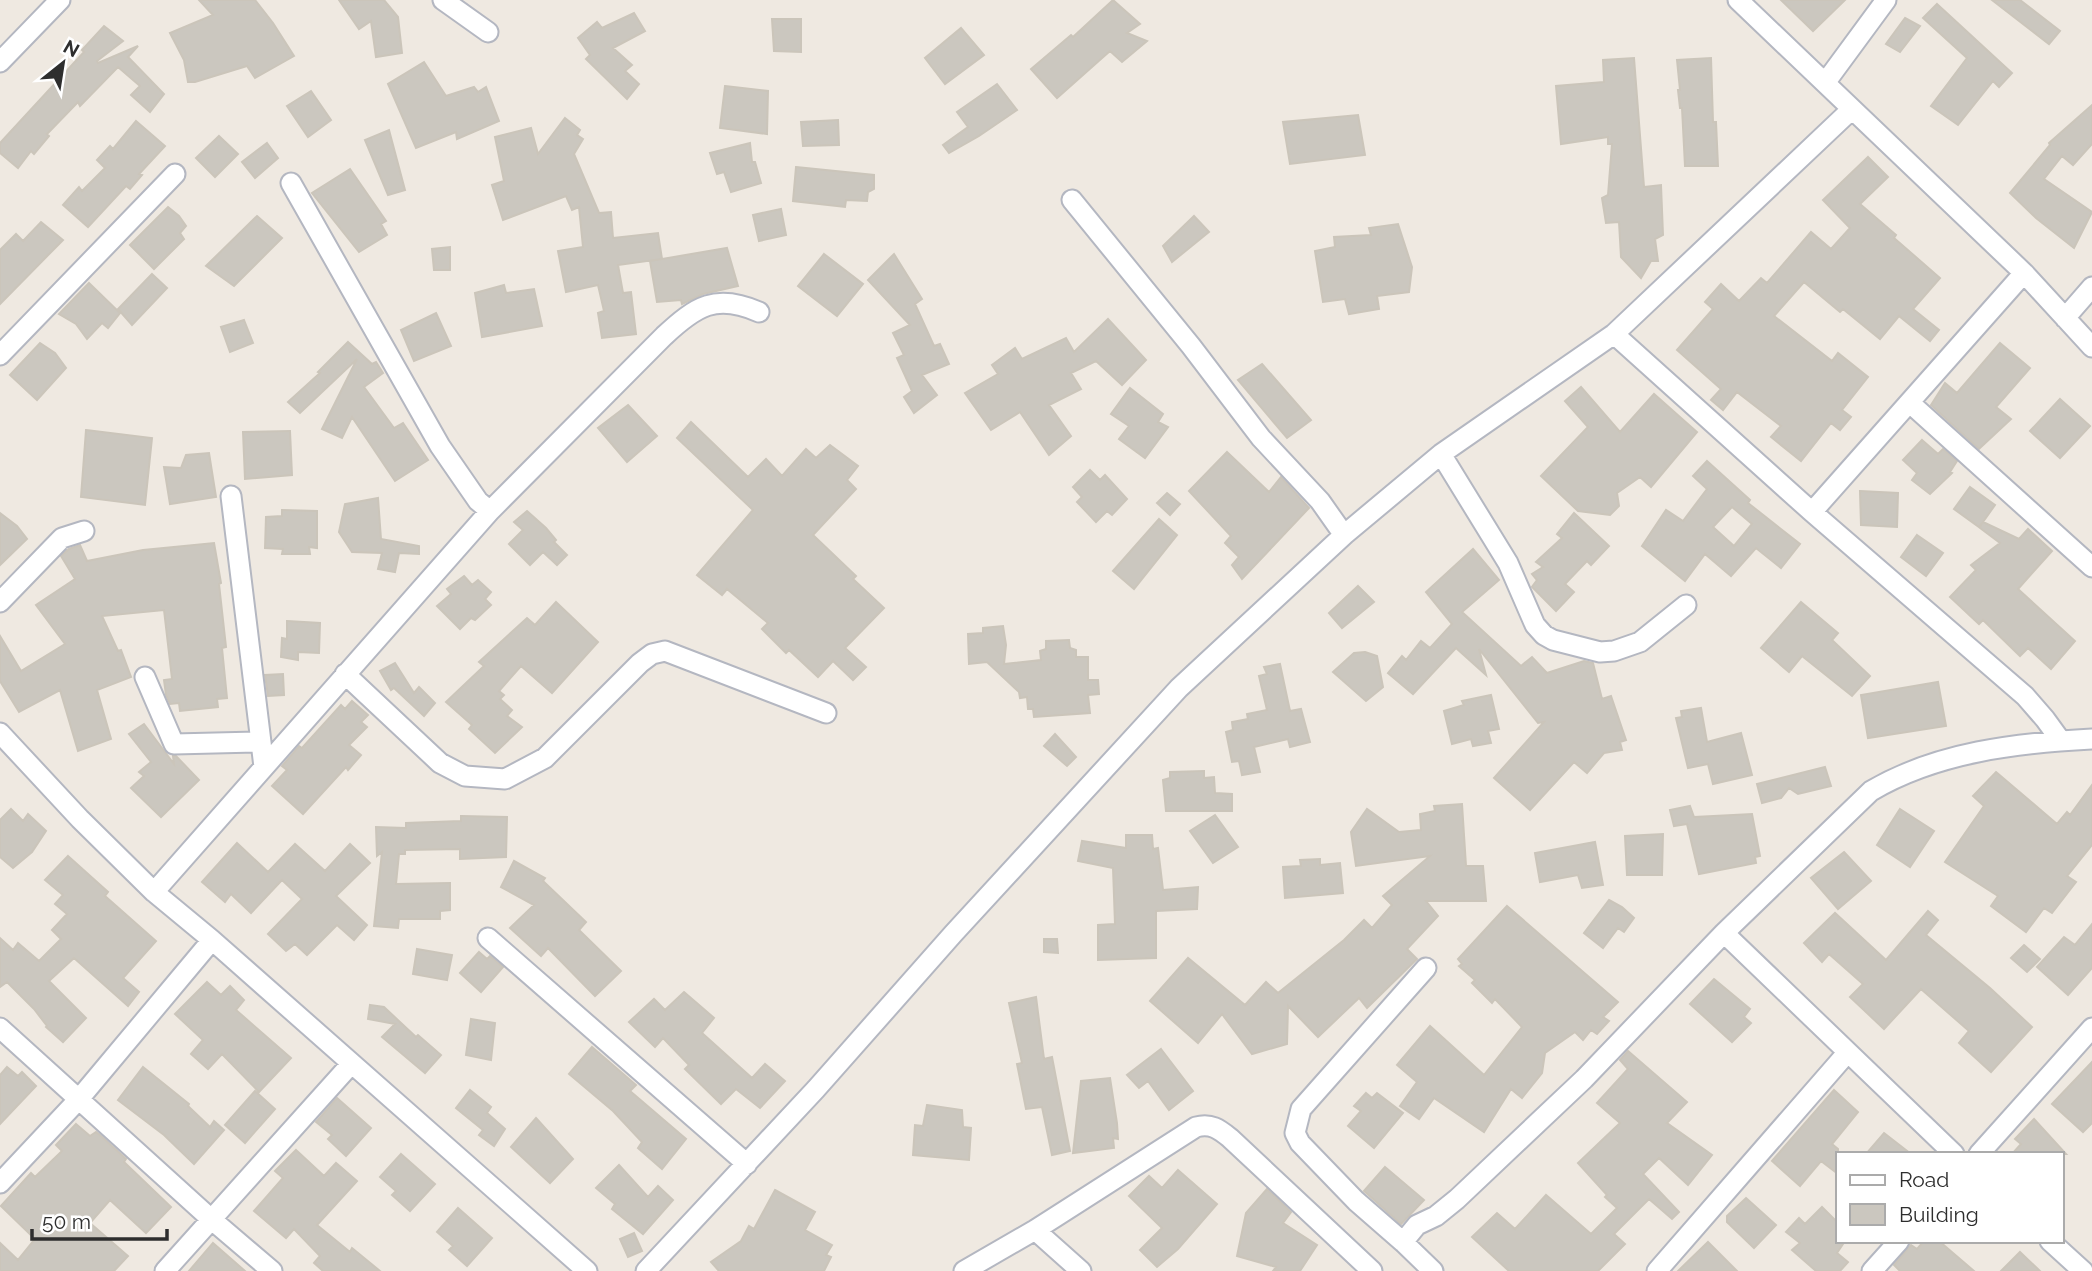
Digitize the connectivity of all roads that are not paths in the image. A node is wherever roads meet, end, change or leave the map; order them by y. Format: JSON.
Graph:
{"nodes":[{"id":1,"x":60,"y":0,"type":"edge"},
{"id":2,"x":443,"y":0,"type":"edge"},
{"id":3,"x":1738,"y":0,"type":"edge"},
{"id":4,"x":1885,"y":0,"type":"edge"},
{"id":5,"x":488,"y":32,"type":"dead end"},
{"id":6,"x":0,"y":62,"type":"edge"},
{"id":7,"x":1825,"y":83,"type":"junction"},
{"id":8,"x":1852,"y":109,"type":"junction"},
{"id":9,"x":175,"y":174,"type":"dead end"},
{"id":10,"x":291,"y":183,"type":"dead end"},
{"id":11,"x":1072,"y":201,"type":"dead end"},
{"id":12,"x":2024,"y":273,"type":"junction"},
{"id":13,"x":2092,"y":287,"type":"edge"},
{"id":14,"x":759,"y":312,"type":"dead end"},
{"id":15,"x":2066,"y":318,"type":"junction"},
{"id":16,"x":1614,"y":334,"type":"junction"},
{"id":17,"x":2092,"y":347,"type":"edge"},
{"id":18,"x":0,"y":355,"type":"edge"},
{"id":19,"x":1910,"y":402,"type":"junction"},
{"id":20,"x":1441,"y":454,"type":"junction"},
{"id":21,"x":231,"y":496,"type":"dead end"},
{"id":22,"x":490,"y":512,"type":"junction"},
{"id":23,"x":1812,"y":512,"type":"junction"},
{"id":24,"x":84,"y":531,"type":"dead end"},
{"id":25,"x":1344,"y":535,"type":"junction"},
{"id":26,"x":2092,"y":566,"type":"edge"},
{"id":27,"x":0,"y":602,"type":"edge"},
{"id":28,"x":1686,"y":605,"type":"dead end"},
{"id":29,"x":345,"y":674,"type":"junction"},
{"id":30,"x":145,"y":677,"type":"dead end"},
{"id":31,"x":826,"y":713,"type":"dead end"},
{"id":32,"x":0,"y":733,"type":"edge"},
{"id":33,"x":2092,"y":739,"type":"edge"},
{"id":34,"x":2060,"y":741,"type":"junction"},
{"id":35,"x":261,"y":742,"type":"junction"},
{"id":36,"x":264,"y":767,"type":"junction"},
{"id":37,"x":155,"y":892,"type":"junction"},
{"id":38,"x":1724,"y":933,"type":"junction"},
{"id":39,"x":488,"y":938,"type":"dead end"},
{"id":40,"x":212,"y":940,"type":"junction"},
{"id":41,"x":1426,"y":968,"type":"dead end"},
{"id":42,"x":0,"y":1028,"type":"edge"},
{"id":43,"x":2092,"y":1028,"type":"edge"},
{"id":44,"x":1847,"y":1053,"type":"junction"},
{"id":45,"x":351,"y":1063,"type":"junction"},
{"id":46,"x":79,"y":1100,"type":"junction"},
{"id":47,"x":1952,"y":1152,"type":"edge"},
{"id":48,"x":1981,"y":1152,"type":"edge"},
{"id":49,"x":747,"y":1164,"type":"junction"},
{"id":50,"x":0,"y":1183,"type":"edge"},
{"id":51,"x":211,"y":1219,"type":"junction"},
{"id":52,"x":1035,"y":1230,"type":"junction"},
{"id":53,"x":1403,"y":1242,"type":"junction"},
{"id":54,"x":1897,"y":1243,"type":"edge"},
{"id":55,"x":2052,"y":1243,"type":"edge"},
{"id":56,"x":164,"y":1271,"type":"edge"},
{"id":57,"x":272,"y":1271,"type":"edge"},
{"id":58,"x":586,"y":1271,"type":"edge"},
{"id":59,"x":646,"y":1271,"type":"edge"},
{"id":60,"x":964,"y":1271,"type":"edge"},
{"id":61,"x":1080,"y":1271,"type":"edge"},
{"id":62,"x":1372,"y":1271,"type":"edge"},
{"id":63,"x":1433,"y":1271,"type":"edge"},
{"id":64,"x":1657,"y":1271,"type":"edge"},
{"id":65,"x":1872,"y":1271,"type":"edge"},
{"id":66,"x":2083,"y":1271,"type":"edge"}],
"edges":[{"from":1,"to":6,"type":"street"},
{"from":2,"to":5,"type":"street"},
{"from":3,"to":7,"type":"street"},
{"from":4,"to":7,"type":"street"},
{"from":7,"to":8,"type":"street"},
{"from":8,"to":12,"type":"street"},
{"from":8,"to":16,"type":"street"},
{"from":9,"to":18,"type":"street"},
{"from":10,"to":22,"type":"street"},
{"from":11,"to":25,"type":"street"},
{"from":12,"to":15,"type":"street"},
{"from":12,"to":19,"type":"street"},
{"from":13,"to":15,"type":"street"},
{"from":14,"to":22,"type":"street"},
{"from":15,"to":17,"type":"street"},
{"from":16,"to":20,"type":"street"},
{"from":16,"to":23,"type":"street"},
{"from":19,"to":23,"type":"street"},
{"from":19,"to":26,"type":"street"},
{"from":20,"to":25,"type":"street"},
{"from":20,"to":28,"type":"street"},
{"from":21,"to":35,"type":"street"},
{"from":22,"to":29,"type":"street"},
{"from":23,"to":34,"type":"street"},
{"from":24,"to":27,"type":"street"},
{"from":25,"to":49,"type":"street"},
{"from":29,"to":31,"type":"street"},
{"from":29,"to":36,"type":"street"},
{"from":30,"to":35,"type":"street"},
{"from":32,"to":37,"type":"street"},
{"from":33,"to":34,"type":"street"},
{"from":34,"to":38,"type":"street"},
{"from":35,"to":36,"type":"street"},
{"from":36,"to":37,"type":"street"},
{"from":37,"to":40,"type":"street"},
{"from":38,"to":44,"type":"street"},
{"from":38,"to":53,"type":"street"},
{"from":39,"to":49,"type":"street"},
{"from":40,"to":45,"type":"street"},
{"from":40,"to":46,"type":"street"},
{"from":41,"to":53,"type":"street"},
{"from":42,"to":46,"type":"street"},
{"from":43,"to":48,"type":"street"},
{"from":44,"to":47,"type":"street"},
{"from":44,"to":64,"type":"street"},
{"from":45,"to":51,"type":"street"},
{"from":45,"to":58,"type":"street"},
{"from":46,"to":50,"type":"street"},
{"from":46,"to":51,"type":"street"},
{"from":49,"to":59,"type":"street"},
{"from":51,"to":56,"type":"street"},
{"from":51,"to":57,"type":"street"},
{"from":52,"to":60,"type":"street"},
{"from":52,"to":61,"type":"street"},
{"from":52,"to":62,"type":"street"},
{"from":53,"to":63,"type":"street"},
{"from":54,"to":65,"type":"street"},
{"from":55,"to":66,"type":"street"}]}
